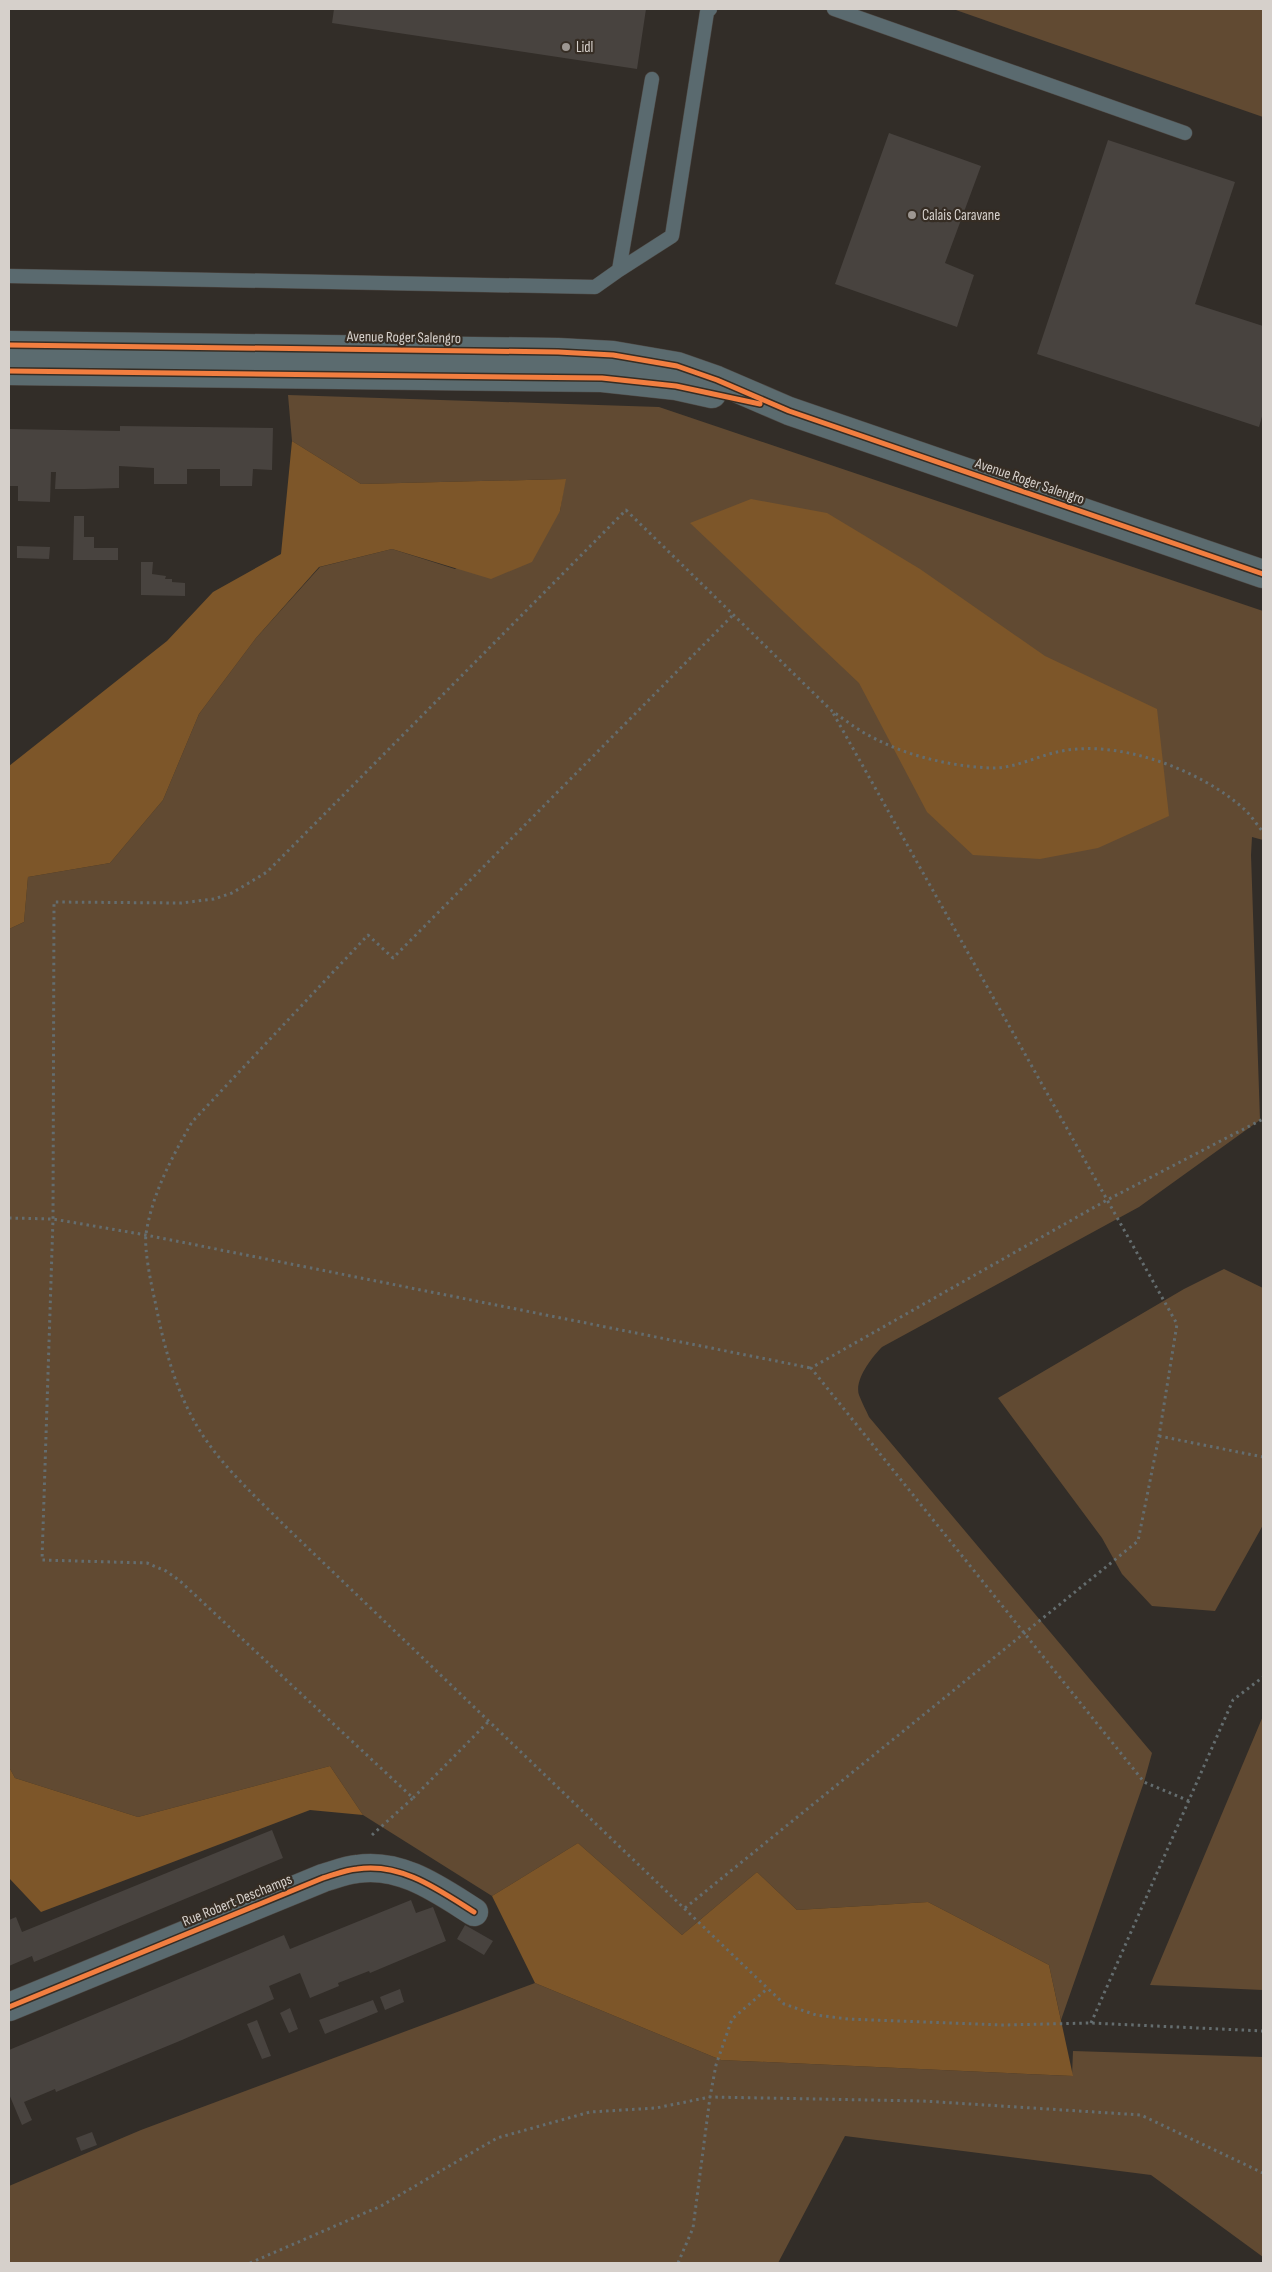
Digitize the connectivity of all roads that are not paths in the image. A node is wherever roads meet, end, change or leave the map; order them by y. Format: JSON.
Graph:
{"nodes":[{"id":1,"x":710,"y":9,"type":"edge"},
{"id":2,"x":834,"y":9,"type":"edge"},
{"id":3,"x":652,"y":79,"type":"dead end"},
{"id":4,"x":1184,"y":133,"type":"dead end"},
{"id":5,"x":619,"y":270,"type":"junction"},
{"id":6,"x":9,"y":276,"type":"edge"},
{"id":7,"x":9,"y":345,"type":"edge"},
{"id":8,"x":9,"y":371,"type":"edge"},
{"id":9,"x":789,"y":411,"type":"junction"},
{"id":10,"x":1263,"y":574,"type":"edge"},
{"id":11,"x":474,"y":1912,"type":"dead end"},
{"id":12,"x":9,"y":2007,"type":"edge"}],
"edges":[{"from":1,"to":5,"type":"lane"},
{"from":2,"to":4,"type":"lane"},
{"from":3,"to":5,"type":"lane"},
{"from":5,"to":6,"type":"lane"},
{"from":7,"to":9,"type":"main road","name":"Avenue Roger Salengro"},
{"from":8,"to":9,"type":"main road","name":"Avenue Roger Salengro"},
{"from":9,"to":10,"type":"main road","name":"Avenue Roger Salengro"},
{"from":11,"to":12,"type":"street","name":"Rue Robert Deschamps"}]}
